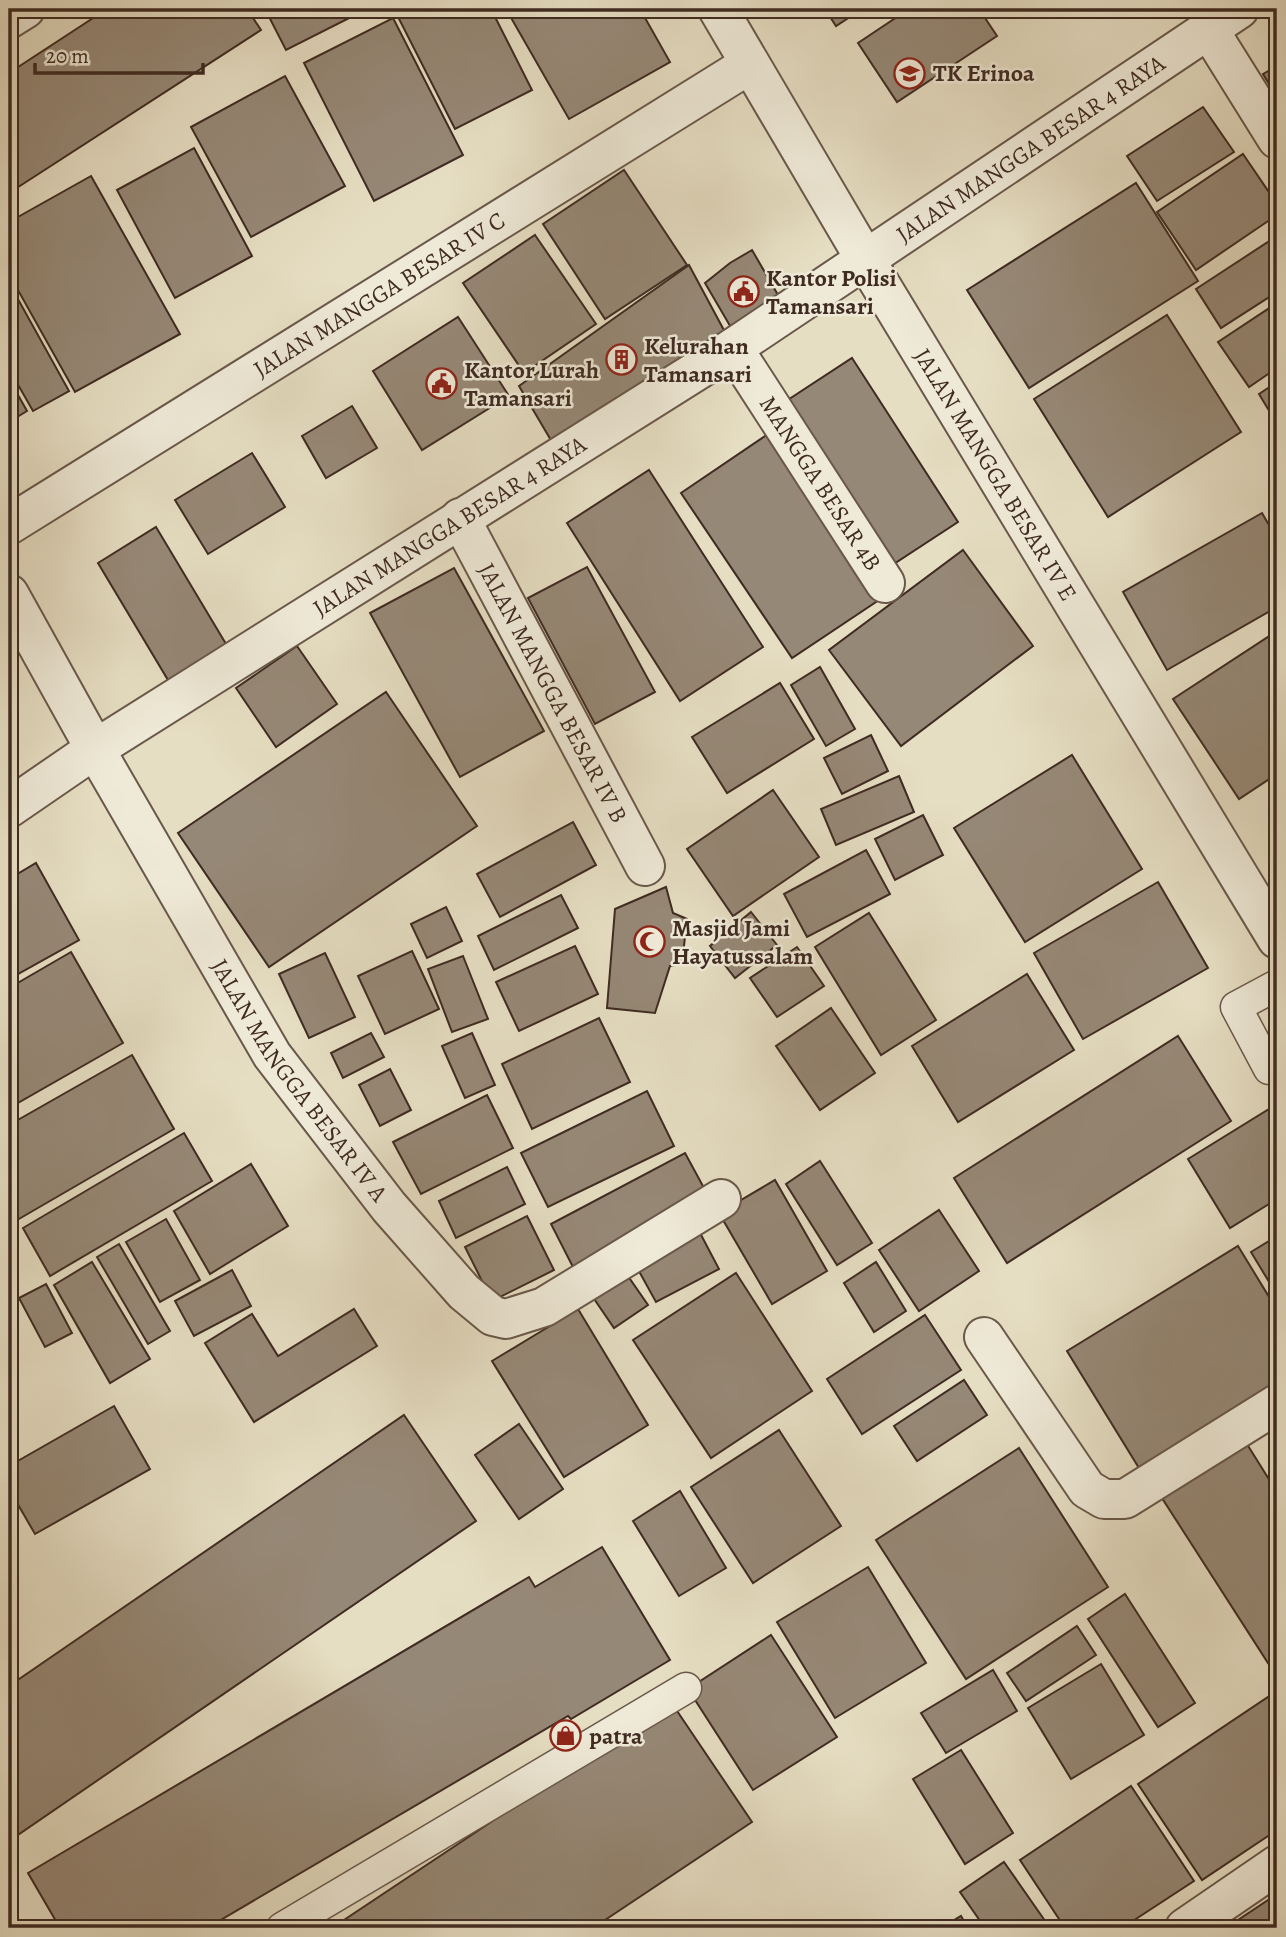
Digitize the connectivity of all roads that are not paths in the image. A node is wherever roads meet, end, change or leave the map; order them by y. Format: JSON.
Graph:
{"nodes":[{"id":1,"x":24,"y":9,"type":"edge"},
{"id":2,"x":718,"y":9,"type":"edge"},
{"id":3,"x":9,"y":19,"type":"edge"},
{"id":4,"x":1224,"y":19,"type":"edge"},
{"id":5,"x":750,"y":64,"type":"junction"},
{"id":6,"x":1277,"y":139,"type":"edge"},
{"id":7,"x":865,"y":259,"type":"junction"},
{"id":8,"x":733,"y":348,"type":"junction"},
{"id":9,"x":460,"y":518,"type":"junction"},
{"id":10,"x":9,"y":525,"type":"edge"},
{"id":11,"x":885,"y":583,"type":"dead end"},
{"id":12,"x":9,"y":594,"type":"edge"},
{"id":13,"x":95,"y":748,"type":"junction"},
{"id":14,"x":9,"y":808,"type":"edge"},
{"id":15,"x":645,"y":866,"type":"dead end"},
{"id":16,"x":1277,"y":939,"type":"edge"},
{"id":17,"x":1277,"y":985,"type":"edge"},
{"id":18,"x":1269,"y":1069,"type":"dead end"},
{"id":19,"x":721,"y":1199,"type":"dead end"},
{"id":20,"x":984,"y":1337,"type":"dead end"},
{"id":21,"x":1277,"y":1404,"type":"edge"},
{"id":22,"x":686,"y":1688,"type":"dead end"},
{"id":23,"x":1277,"y":1865,"type":"edge"},
{"id":24,"x":282,"y":1928,"type":"edge"},
{"id":25,"x":1185,"y":1928,"type":"edge"}],
"edges":[{"from":1,"to":3,"type":"street"},
{"from":2,"to":5,"type":"street","name":"JALAN MANGGA BESAR IV E"},
{"from":4,"to":6,"type":"street"},
{"from":4,"to":7,"type":"street","name":"JALAN MANGGA BESAR 4 RAYA"},
{"from":5,"to":7,"type":"street","name":"JALAN MANGGA BESAR IV E"},
{"from":5,"to":10,"type":"street","name":"JALAN MANGGA BESAR IV C"},
{"from":7,"to":8,"type":"street","name":"JALAN MANGGA BESAR 4 RAYA"},
{"from":7,"to":16,"type":"street","name":"JALAN MANGGA BESAR IV E"},
{"from":8,"to":9,"type":"street","name":"JALAN MANGGA BESAR 4 RAYA"},
{"from":8,"to":11,"type":"street","name":"MANGGA BESAR 4B"},
{"from":9,"to":13,"type":"street","name":"JALAN MANGGA BESAR 4 RAYA"},
{"from":9,"to":15,"type":"street","name":"JALAN MANGGA BESAR IV B"},
{"from":12,"to":13,"type":"street","name":"JALAN MANGGA BESAR IV A"},
{"from":13,"to":14,"type":"street","name":"JALAN MANGGA BESAR 4 RAYA"},
{"from":13,"to":19,"type":"street","name":"JALAN MANGGA BESAR IV A"},
{"from":17,"to":18,"type":"lane"},
{"from":20,"to":21,"type":"street"},
{"from":22,"to":24,"type":"lane"},
{"from":23,"to":25,"type":"street"}]}
